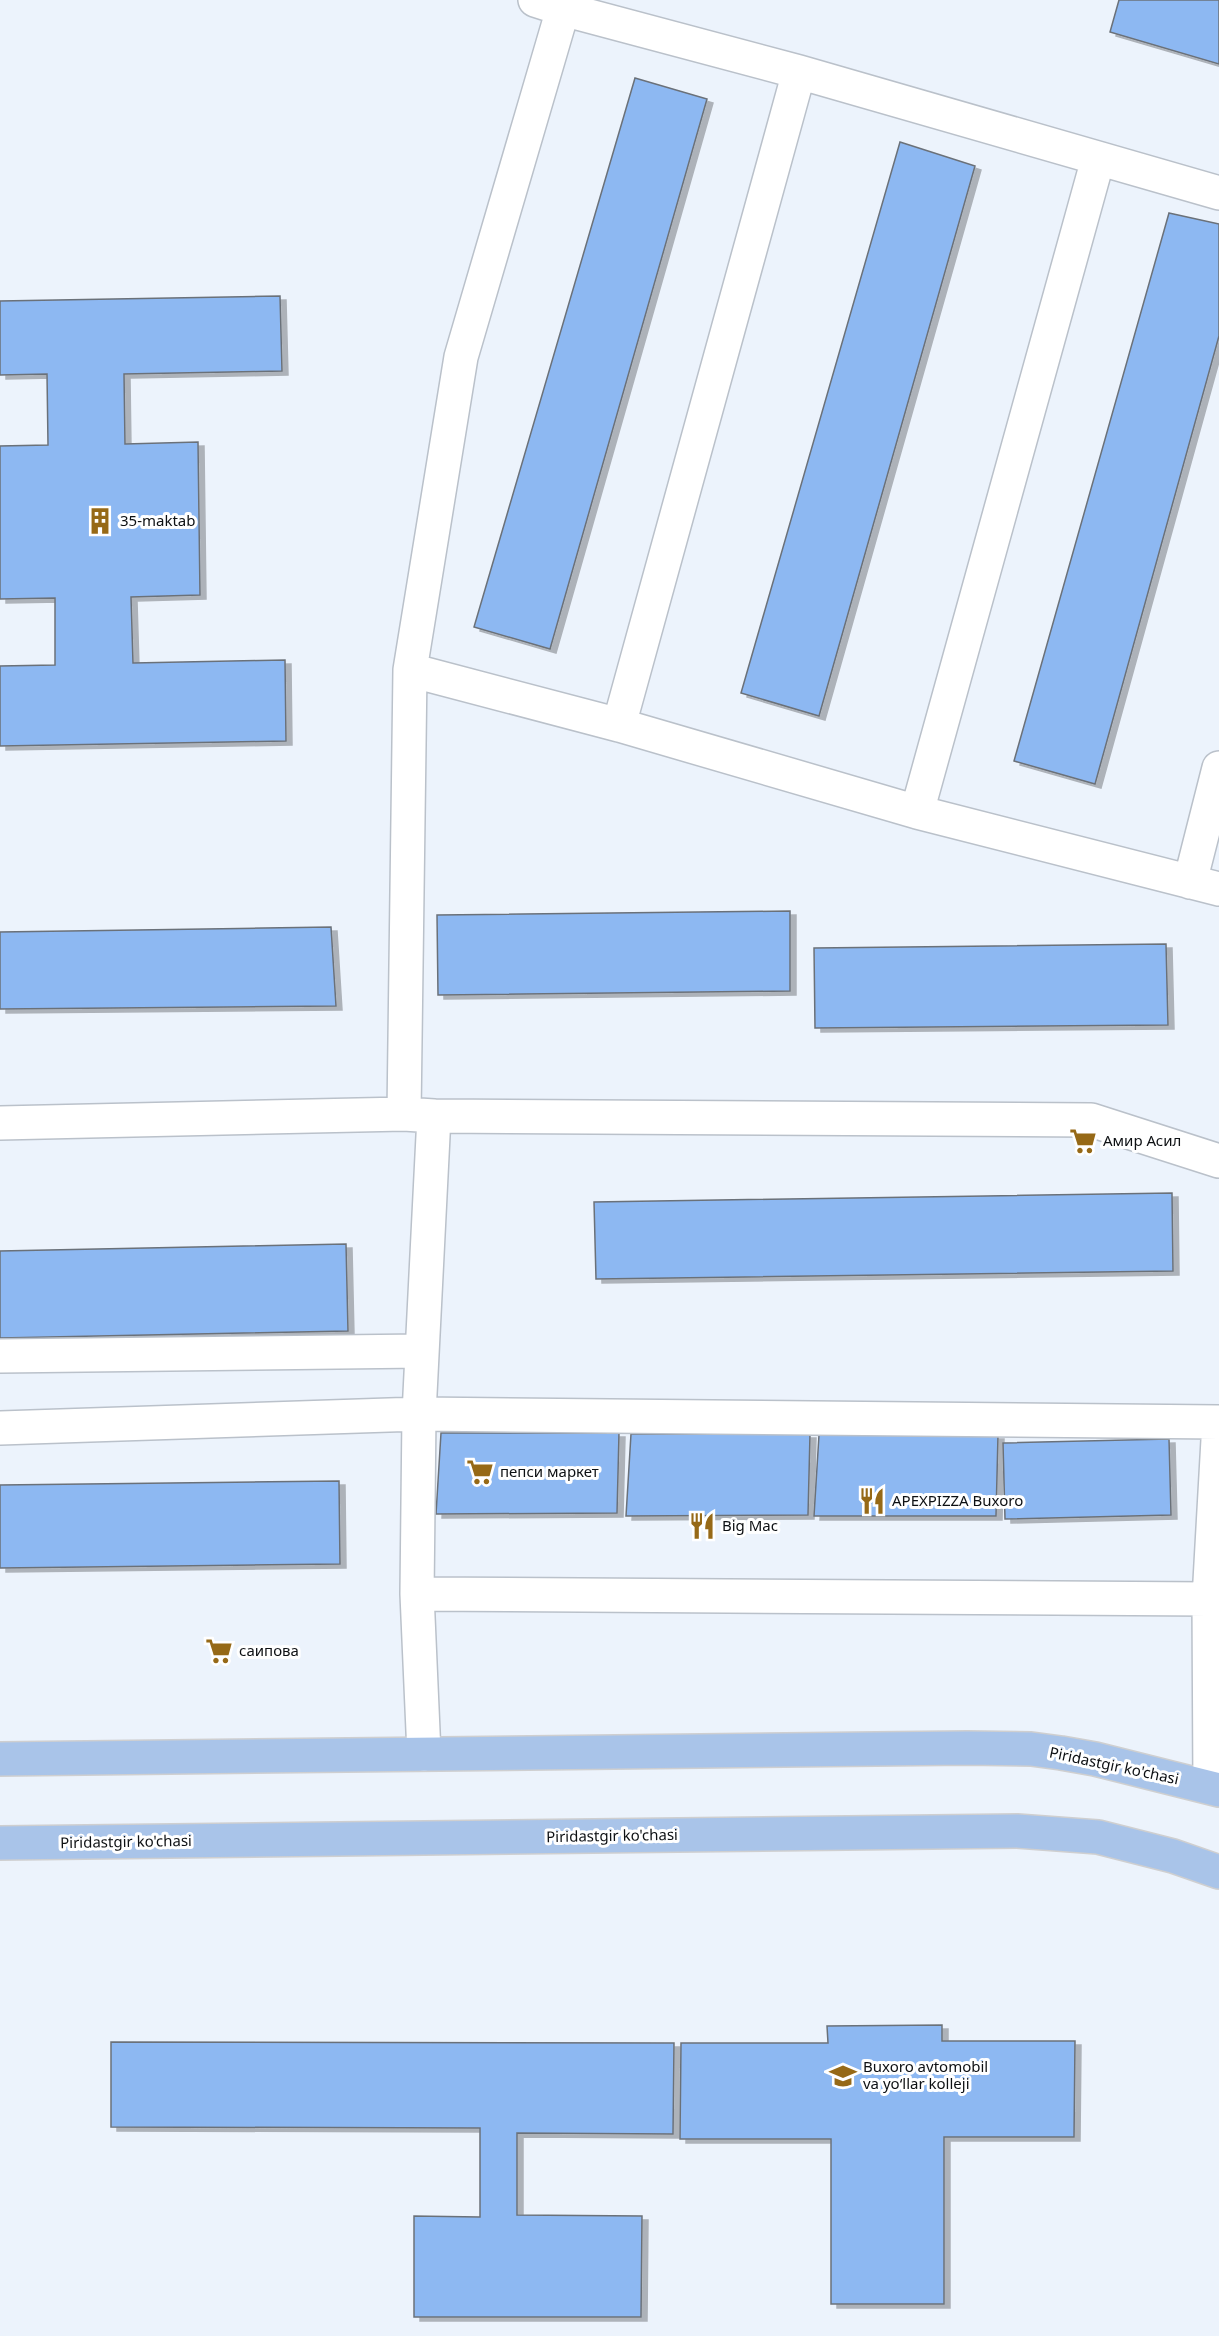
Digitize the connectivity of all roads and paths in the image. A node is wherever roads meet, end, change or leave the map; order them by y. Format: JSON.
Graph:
{"nodes":[{"id":1,"x":549,"y":4,"type":"edge"},
{"id":2,"x":799,"y":72,"type":"junction"},
{"id":3,"x":1098,"y":159,"type":"junction"},
{"id":4,"x":1219,"y":193,"type":"edge"},
{"id":5,"x":410,"y":670,"type":"junction"},
{"id":6,"x":619,"y":725,"type":"junction"},
{"id":7,"x":1219,"y":768,"type":"edge"},
{"id":8,"x":917,"y":812,"type":"junction"},
{"id":9,"x":1205,"y":886,"type":"edge"},
{"id":10,"x":419,"y":1115,"type":"junction"},
{"id":11,"x":0,"y":1124,"type":"edge"},
{"id":12,"x":1219,"y":1161,"type":"edge"},
{"id":13,"x":422,"y":1351,"type":"junction"},
{"id":14,"x":0,"y":1356,"type":"edge"},
{"id":15,"x":419,"y":1414,"type":"junction"},
{"id":16,"x":1219,"y":1422,"type":"edge"},
{"id":17,"x":0,"y":1428,"type":"edge"},
{"id":18,"x":417,"y":1594,"type":"junction"},
{"id":19,"x":1209,"y":1599,"type":"junction"},
{"id":20,"x":424,"y":1754,"type":"junction"},
{"id":21,"x":0,"y":1759,"type":"edge"},
{"id":22,"x":1214,"y":1789,"type":"edge"},
{"id":23,"x":0,"y":1843,"type":"edge"},
{"id":24,"x":1219,"y":1872,"type":"edge"}],
"edges":[{"from":1,"to":2,"type":"street"},
{"from":1,"to":5,"type":"street"},
{"from":2,"to":3,"type":"street"},
{"from":2,"to":6,"type":"street"},
{"from":3,"to":4,"type":"street"},
{"from":3,"to":8,"type":"street"},
{"from":5,"to":6,"type":"street"},
{"from":5,"to":10,"type":"street"},
{"from":6,"to":8,"type":"street"},
{"from":7,"to":9,"type":"street"},
{"from":8,"to":9,"type":"street"},
{"from":10,"to":11,"type":"street"},
{"from":10,"to":12,"type":"street"},
{"from":10,"to":13,"type":"street"},
{"from":13,"to":14,"type":"street"},
{"from":13,"to":15,"type":"street"},
{"from":15,"to":16,"type":"street"},
{"from":15,"to":17,"type":"street"},
{"from":15,"to":18,"type":"street"},
{"from":16,"to":19,"type":"street"},
{"from":18,"to":19,"type":"street"},
{"from":18,"to":20,"type":"street"},
{"from":19,"to":22,"type":"street"},
{"from":20,"to":21,"type":"main road","name":"Piridastgir ko'chasi"},
{"from":20,"to":22,"type":"main road","name":"Piridastgir ko'chasi"},
{"from":23,"to":24,"type":"main road","name":"Piridastgir ko'chasi"}]}
